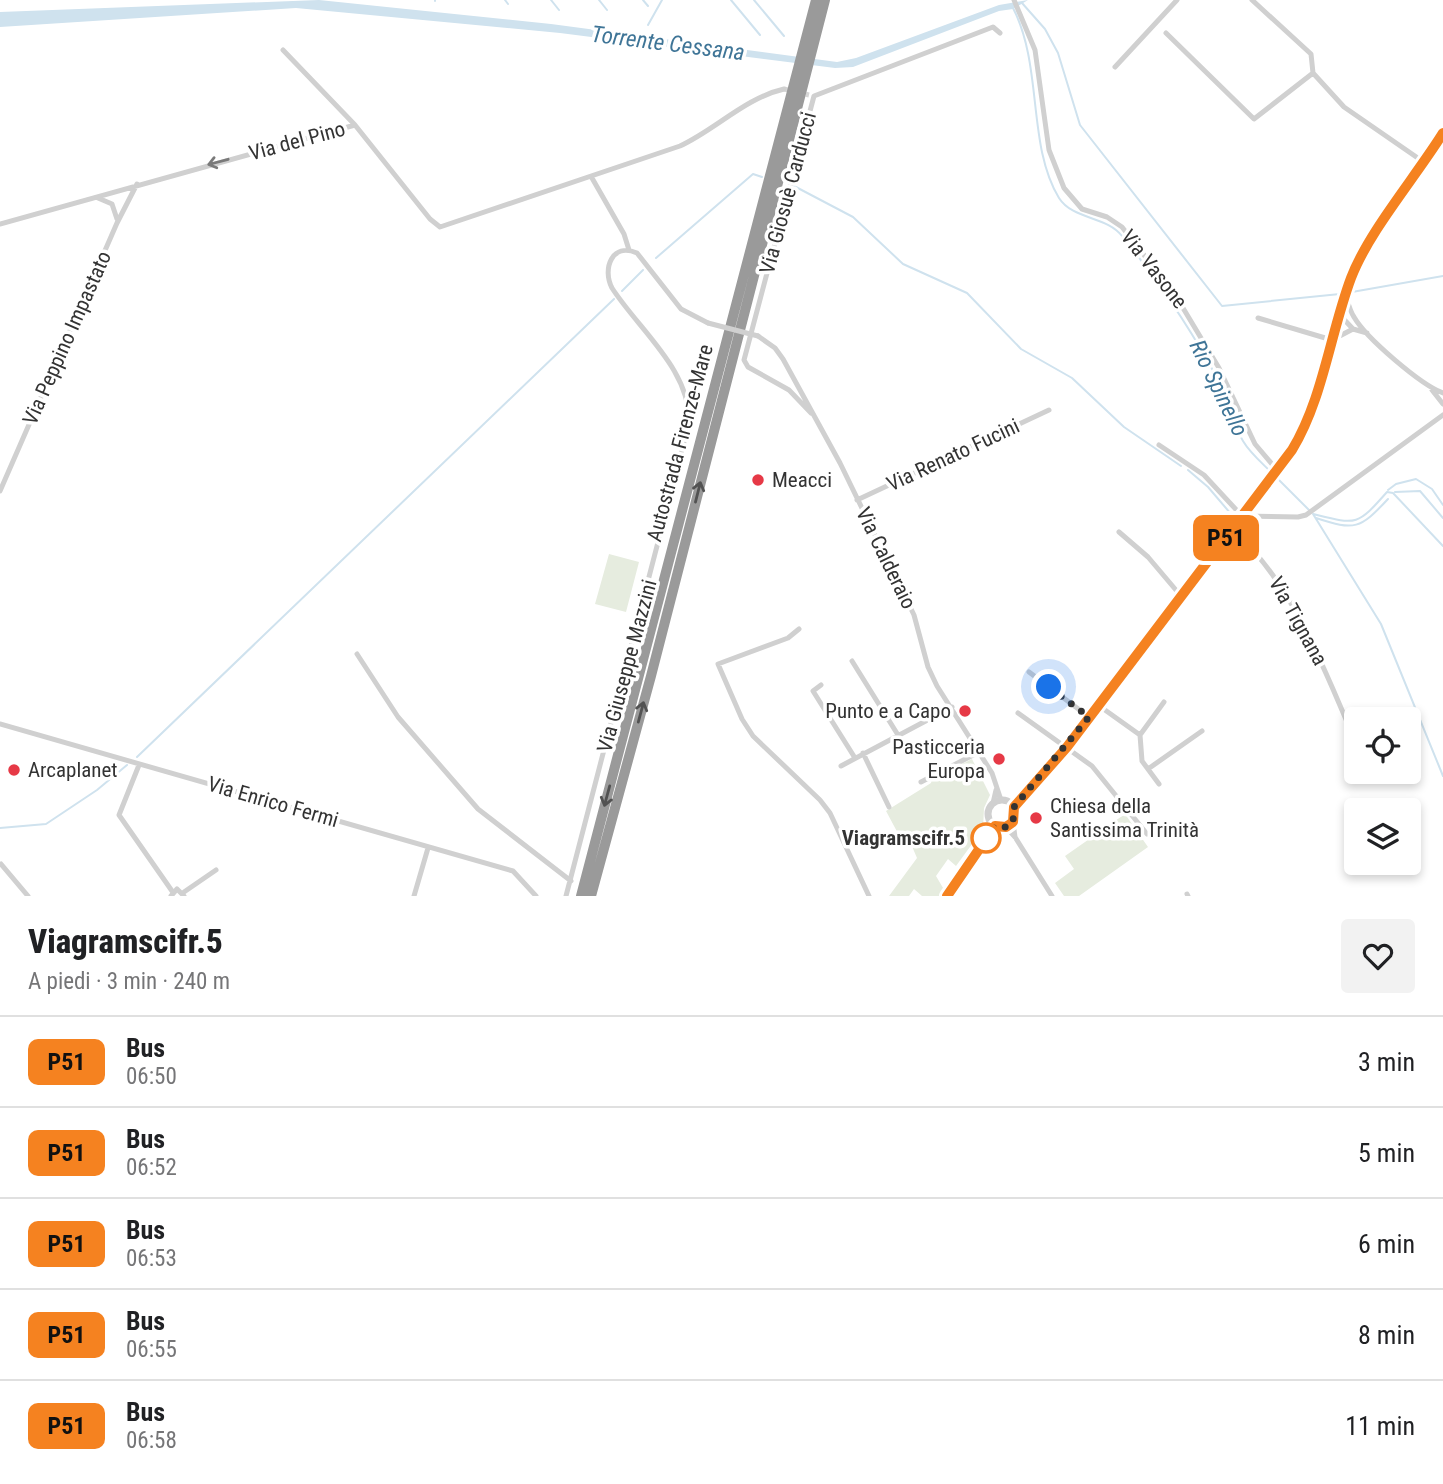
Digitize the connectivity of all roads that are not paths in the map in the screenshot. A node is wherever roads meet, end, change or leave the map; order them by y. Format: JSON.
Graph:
{"nodes":[{"id":1,"x":816,"y":0,"type":"edge"},
{"id":2,"x":825,"y":0,"type":"edge"},
{"id":3,"x":1014,"y":0,"type":"edge"},
{"id":4,"x":1177,"y":0,"type":"edge"},
{"id":5,"x":1252,"y":0,"type":"edge"},
{"id":6,"x":1000,"y":33,"type":"dead end"},
{"id":7,"x":1166,"y":33,"type":"dead end"},
{"id":8,"x":283,"y":50,"type":"dead end"},
{"id":9,"x":807,"y":54,"type":"junction"},
{"id":10,"x":1115,"y":67,"type":"dead end"},
{"id":11,"x":803,"y":68,"type":"junction"},
{"id":12,"x":1313,"y":73,"type":"junction"},
{"id":13,"x":784,"y":89,"type":"tunnel mouth"},
{"id":14,"x":355,"y":125,"type":"junction"},
{"id":15,"x":1443,"y":134,"type":"edge"},
{"id":16,"x":1425,"y":163,"type":"junction"},
{"id":17,"x":592,"y":178,"type":"junction"},
{"id":18,"x":137,"y":184,"type":"junction"},
{"id":19,"x":119,"y":190,"type":"junction"},
{"id":20,"x":95,"y":197,"type":"junction"},
{"id":21,"x":128,"y":200,"type":"junction"},
{"id":22,"x":117,"y":212,"type":"junction"},
{"id":23,"x":117,"y":223,"type":"junction"},
{"id":24,"x":0,"y":224,"type":"edge"},
{"id":25,"x":629,"y":250,"type":"junction"},
{"id":26,"x":1345,"y":295,"type":"junction"},
{"id":27,"x":1339,"y":314,"type":"junction"},
{"id":28,"x":1258,"y":318,"type":"dead end"},
{"id":29,"x":1354,"y":318,"type":"junction"},
{"id":30,"x":1353,"y":329,"type":"junction"},
{"id":31,"x":1368,"y":333,"type":"junction"},
{"id":32,"x":1332,"y":340,"type":"junction"},
{"id":33,"x":1430,"y":387,"type":"junction"},
{"id":34,"x":1443,"y":393,"type":"edge"},
{"id":35,"x":1443,"y":404,"type":"edge"},
{"id":36,"x":1049,"y":410,"type":"dead end"},
{"id":37,"x":811,"y":412,"type":"junction"},
{"id":38,"x":1443,"y":415,"type":"edge"},
{"id":39,"x":1159,"y":445,"type":"dead end"},
{"id":40,"x":1275,"y":472,"type":"junction"},
{"id":41,"x":0,"y":491,"type":"edge"},
{"id":42,"x":857,"y":500,"type":"junction"},
{"id":43,"x":1242,"y":516,"type":"junction"},
{"id":44,"x":1232,"y":528,"type":"junction"},
{"id":45,"x":1119,"y":531,"type":"dead end"},
{"id":46,"x":1181,"y":596,"type":"junction"},
{"id":47,"x":799,"y":629,"type":"dead end"},
{"id":48,"x":358,"y":654,"type":"dead end"},
{"id":49,"x":852,"y":661,"type":"dead end"},
{"id":50,"x":1029,"y":672,"type":"dead end"},
{"id":51,"x":821,"y":685,"type":"dead end"},
{"id":52,"x":1164,"y":702,"type":"dead end"},
{"id":53,"x":1098,"y":705,"type":"junction"},
{"id":54,"x":952,"y":707,"type":"junction"},
{"id":55,"x":1018,"y":713,"type":"dead end"},
{"id":56,"x":1344,"y":715,"type":"edge"},
{"id":57,"x":1089,"y":717,"type":"junction"},
{"id":58,"x":0,"y":724,"type":"edge"},
{"id":59,"x":1202,"y":731,"type":"dead end"},
{"id":60,"x":1140,"y":735,"type":"junction"},
{"id":61,"x":898,"y":736,"type":"junction"},
{"id":62,"x":1067,"y":747,"type":"junction"},
{"id":63,"x":979,"y":752,"type":"junction"},
{"id":64,"x":863,"y":753,"type":"junction"},
{"id":65,"x":855,"y":758,"type":"junction"},
{"id":66,"x":139,"y":765,"type":"junction"},
{"id":67,"x":841,"y":766,"type":"dead end"},
{"id":68,"x":1148,"y":769,"type":"junction"},
{"id":69,"x":921,"y":782,"type":"dead end"},
{"id":70,"x":1158,"y":784,"type":"dead end"},
{"id":71,"x":1004,"y":803,"type":"junction"},
{"id":72,"x":889,"y":807,"type":"dead end"},
{"id":73,"x":992,"y":823,"type":"junction"},
{"id":74,"x":1009,"y":825,"type":"junction"},
{"id":75,"x":1147,"y":834,"type":"dead end"},
{"id":76,"x":428,"y":848,"type":"junction"},
{"id":77,"x":1,"y":864,"type":"edge"},
{"id":78,"x":216,"y":870,"type":"dead end"},
{"id":79,"x":571,"y":881,"type":"junction"},
{"id":80,"x":172,"y":894,"type":"edge"},
{"id":81,"x":184,"y":894,"type":"edge"},
{"id":82,"x":28,"y":896,"type":"edge"},
{"id":83,"x":414,"y":896,"type":"edge"},
{"id":84,"x":536,"y":896,"type":"edge"},
{"id":85,"x":566,"y":896,"type":"edge"},
{"id":86,"x":581,"y":896,"type":"edge"},
{"id":87,"x":591,"y":896,"type":"edge"},
{"id":88,"x":869,"y":896,"type":"edge"},
{"id":89,"x":947,"y":896,"type":"edge"},
{"id":90,"x":1052,"y":896,"type":"edge"}],
"edges":[{"from":1,"to":9,"type":"highway","name":"Autostrada Firenze-Mare"},
{"from":2,"to":9,"type":"highway","name":"Autostrada Firenze-Mare"},
{"from":3,"to":40,"type":"street","name":"Via Vasone"},
{"from":4,"to":10,"type":"street"},
{"from":5,"to":12,"type":"street"},
{"from":6,"to":37,"type":"street","name":"Via Giosuè Carducci"},
{"from":7,"to":12,"type":"street"},
{"from":8,"to":14,"type":"street"},
{"from":9,"to":11,"type":"highway","name":"Autostrada Firenze-Mare"},
{"from":11,"to":86,"type":"highway","name":"Autostrada Firenze-Mare","one_way":true},
{"from":87,"to":11,"type":"highway","name":"Autostrada Firenze-Mare","one_way":true},
{"from":12,"to":16,"type":"street"},
{"from":13,"to":17,"type":"street"},
{"from":14,"to":17,"type":"street","name":"Via del Pino"},
{"from":14,"to":18,"type":"street","name":"Via del Pino","one_way":true},
{"from":15,"to":16,"type":"street"},
{"from":16,"to":26,"type":"street"},
{"from":17,"to":25,"type":"street"},
{"from":18,"to":19,"type":"street","name":"Via del Pino"},
{"from":18,"to":21,"type":"street","name":"Via Peppino Impastato"},
{"from":19,"to":20,"type":"street","name":"Via del Pino"},
{"from":19,"to":21,"type":"street"},
{"from":19,"to":22,"type":"street"},
{"from":20,"to":22,"type":"street"},
{"from":20,"to":24,"type":"street","name":"Via del Pino"},
{"from":21,"to":23,"type":"street","name":"Via Peppino Impastato"},
{"from":22,"to":23,"type":"street"},
{"from":23,"to":41,"type":"street","name":"Via Peppino Impastato"},
{"from":25,"to":37,"type":"street","name":"Via Calderaio","bridge":true},
{"from":25,"to":79,"type":"street","name":"Via Giuseppe Mazzini"},
{"from":26,"to":27,"type":"street"},
{"from":26,"to":29,"type":"street"},
{"from":27,"to":29,"type":"street"},
{"from":27,"to":30,"type":"street"},
{"from":27,"to":32,"type":"street"},
{"from":28,"to":32,"type":"street"},
{"from":29,"to":31,"type":"street"},
{"from":30,"to":31,"type":"street"},
{"from":30,"to":32,"type":"street"},
{"from":31,"to":33,"type":"street"},
{"from":32,"to":40,"type":"street"},
{"from":33,"to":34,"type":"street"},
{"from":33,"to":35,"type":"street"},
{"from":36,"to":42,"type":"street","name":"Via Renato Fucini"},
{"from":37,"to":42,"type":"street","name":"Via Calderaio"},
{"from":38,"to":43,"type":"street"},
{"from":39,"to":43,"type":"street"},
{"from":40,"to":43,"type":"street"},
{"from":42,"to":54,"type":"street","name":"Via Calderaio"},
{"from":43,"to":44,"type":"street"},
{"from":44,"to":46,"type":"street"},
{"from":44,"to":56,"type":"street","name":"Via Tignana"},
{"from":45,"to":46,"type":"street"},
{"from":46,"to":53,"type":"street"},
{"from":47,"to":88,"type":"street"},
{"from":48,"to":79,"type":"street"},
{"from":49,"to":61,"type":"street"},
{"from":50,"to":57,"type":"street"},
{"from":51,"to":65,"type":"street"},
{"from":52,"to":60,"type":"street"},
{"from":53,"to":57,"type":"street"},
{"from":53,"to":60,"type":"street"},
{"from":54,"to":61,"type":"street"},
{"from":54,"to":63,"type":"street","name":"Via Calderaio"},
{"from":55,"to":62,"type":"street"},
{"from":57,"to":62,"type":"street"},
{"from":58,"to":66,"type":"street","name":"Via Enrico Fermi"},
{"from":59,"to":68,"type":"street"},
{"from":60,"to":68,"type":"street"},
{"from":61,"to":64,"type":"street"},
{"from":62,"to":71,"type":"street"},
{"from":62,"to":75,"type":"street"},
{"from":63,"to":69,"type":"street"},
{"from":63,"to":71,"type":"street","name":"Via Calderaio"},
{"from":64,"to":65,"type":"street"},
{"from":64,"to":72,"type":"street"},
{"from":65,"to":67,"type":"street"},
{"from":66,"to":76,"type":"street","name":"Via Enrico Fermi"},
{"from":66,"to":80,"type":"street"},
{"from":68,"to":70,"type":"street"},
{"from":71,"to":73,"type":"street"},
{"from":71,"to":74,"type":"street"},
{"from":73,"to":74,"type":"street"},
{"from":73,"to":89,"type":"street"},
{"from":74,"to":90,"type":"street"},
{"from":76,"to":83,"type":"street"},
{"from":76,"to":84,"type":"street","name":"Via Enrico Fermi"},
{"from":77,"to":82,"type":"street"},
{"from":78,"to":81,"type":"street"},
{"from":79,"to":85,"type":"street","name":"Via Giuseppe Mazzini"},
{"from":80,"to":81,"type":"street"}]}
